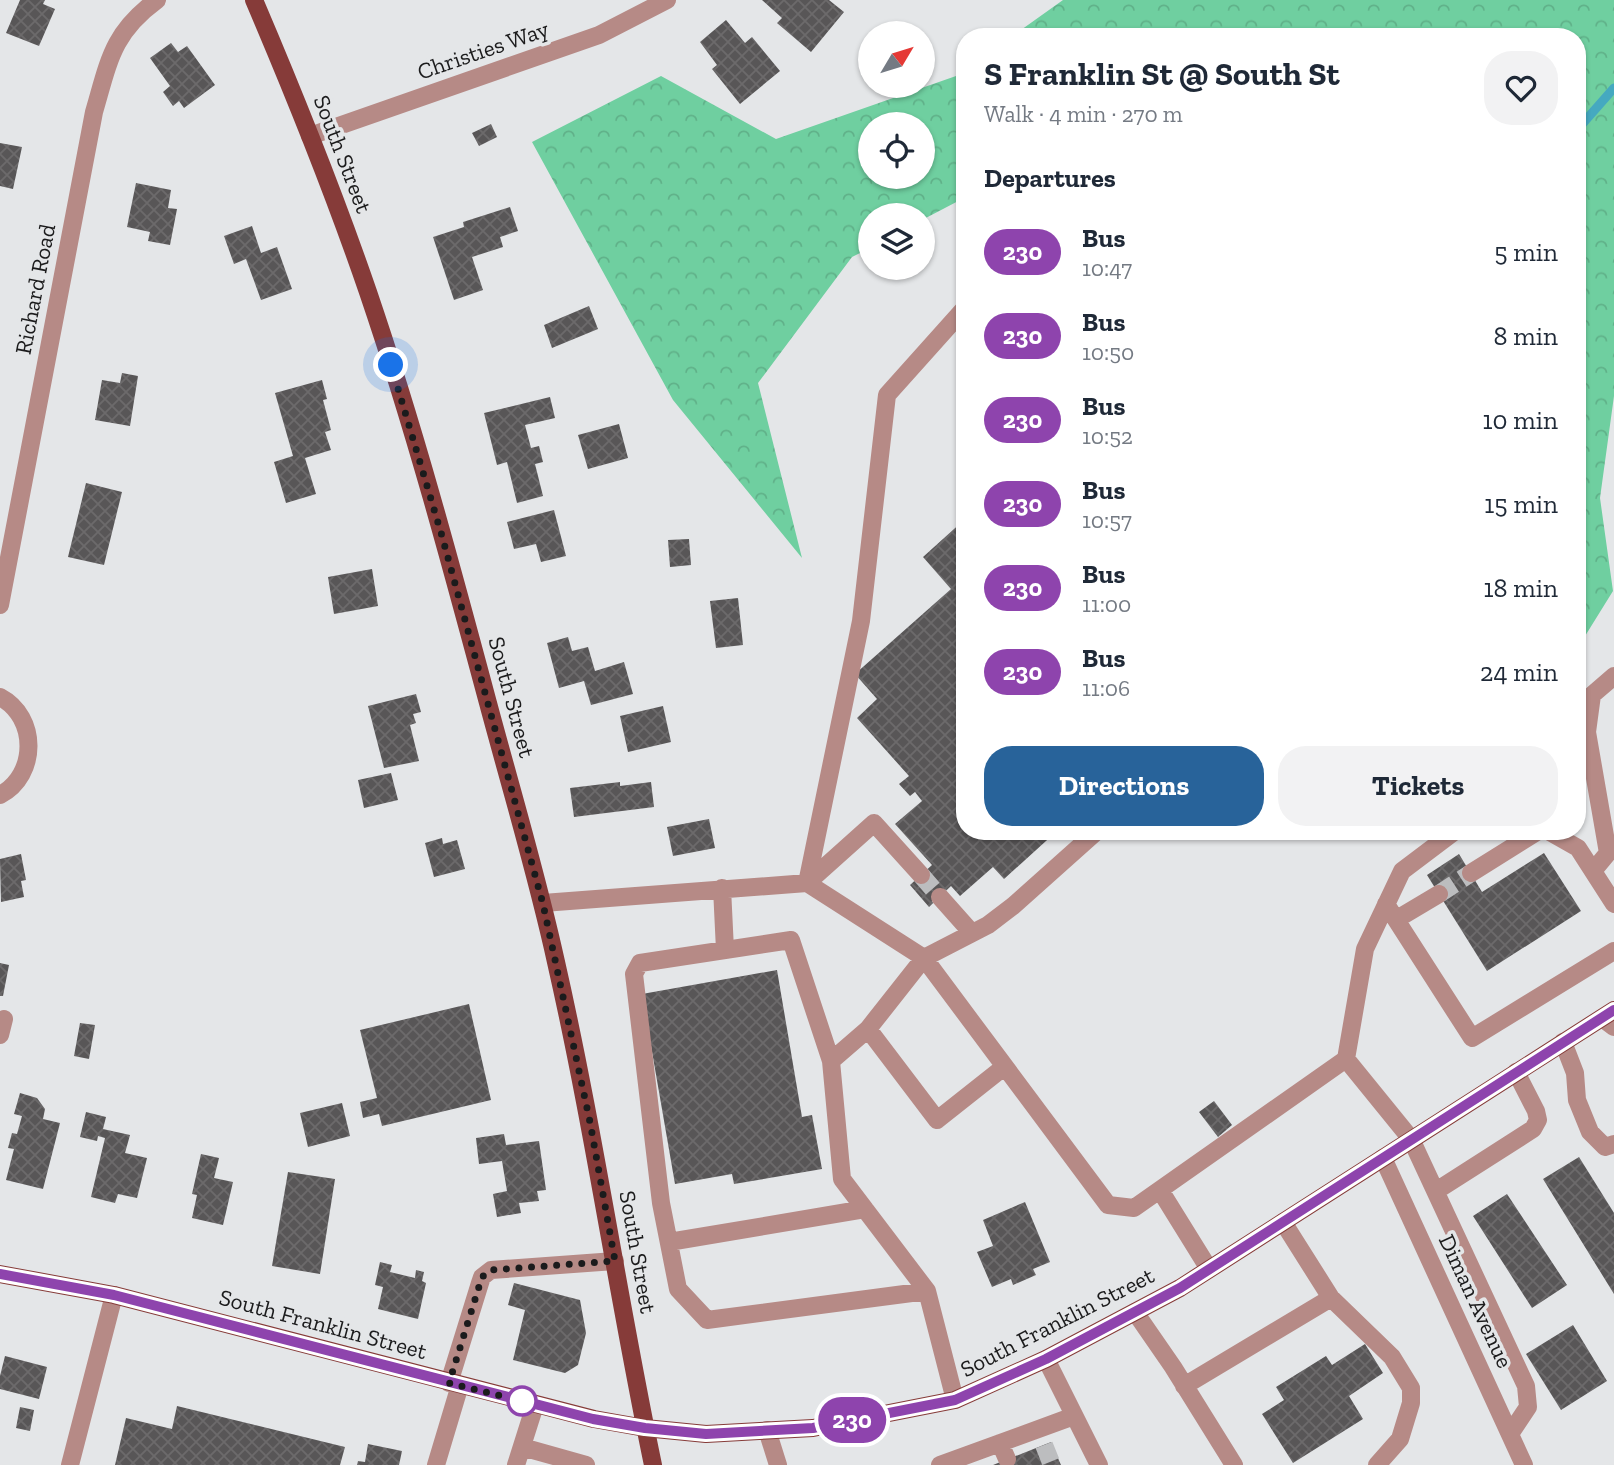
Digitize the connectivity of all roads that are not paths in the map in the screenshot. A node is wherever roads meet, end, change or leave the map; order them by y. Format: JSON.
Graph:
{"nodes":[{"id":1,"x":157,"y":0,"type":"edge"},
{"id":2,"x":254,"y":0,"type":"edge"},
{"id":3,"x":667,"y":0,"type":"edge"},
{"id":4,"x":310,"y":136,"type":"junction"},
{"id":5,"x":956,"y":319,"type":"edge"},
{"id":6,"x":0,"y":605,"type":"edge"},
{"id":7,"x":1614,"y":676,"type":"edge"},
{"id":8,"x":0,"y":697,"type":"edge"},
{"id":9,"x":0,"y":795,"type":"edge"},
{"id":10,"x":1087,"y":840,"type":"edge"},
{"id":11,"x":1443,"y":840,"type":"edge"},
{"id":12,"x":1524,"y":840,"type":"edge"},
{"id":13,"x":1564,"y":840,"type":"edge"},
{"id":14,"x":1593,"y":871,"type":"junction"},
{"id":15,"x":1471,"y":873,"type":"tunnel mouth"},
{"id":16,"x":921,"y":875,"type":"tunnel mouth"},
{"id":17,"x":807,"y":883,"type":"junction"},
{"id":18,"x":722,"y":888,"type":"junction"},
{"id":19,"x":1438,"y":894,"type":"tunnel mouth"},
{"id":20,"x":940,"y":897,"type":"tunnel mouth"},
{"id":21,"x":543,"y":904,"type":"junction"},
{"id":22,"x":1614,"y":904,"type":"edge"},
{"id":23,"x":1391,"y":912,"type":"junction"},
{"id":24,"x":972,"y":933,"type":"junction"},
{"id":25,"x":725,"y":950,"type":"junction"},
{"id":26,"x":1614,"y":951,"type":"edge"},
{"id":27,"x":924,"y":958,"type":"junction"},
{"id":28,"x":1610,"y":1018,"type":"edge"},
{"id":29,"x":868,"y":1030,"type":"junction"},
{"id":30,"x":1563,"y":1042,"type":"junction"},
{"id":31,"x":1346,"y":1059,"type":"junction"},
{"id":32,"x":831,"y":1061,"type":"junction"},
{"id":33,"x":1004,"y":1067,"type":"junction"},
{"id":34,"x":1516,"y":1072,"type":"junction"},
{"id":35,"x":1412,"y":1139,"type":"junction"},
{"id":36,"x":1614,"y":1144,"type":"edge"},
{"id":37,"x":1382,"y":1158,"type":"junction"},
{"id":38,"x":1160,"y":1190,"type":"junction"},
{"id":39,"x":1436,"y":1191,"type":"junction"},
{"id":40,"x":865,"y":1209,"type":"junction"},
{"id":41,"x":1283,"y":1222,"type":"junction"},
{"id":42,"x":669,"y":1242,"type":"junction"},
{"id":43,"x":615,"y":1261,"type":"junction"},
{"id":44,"x":1209,"y":1269,"type":"junction"},
{"id":45,"x":0,"y":1274,"type":"edge"},
{"id":46,"x":927,"y":1291,"type":"junction"},
{"id":47,"x":114,"y":1295,"type":"junction"},
{"id":48,"x":1331,"y":1298,"type":"junction"},
{"id":49,"x":1135,"y":1312,"type":"junction"},
{"id":50,"x":1046,"y":1359,"type":"junction"},
{"id":51,"x":454,"y":1384,"type":"junction"},
{"id":52,"x":1184,"y":1385,"type":"junction"},
{"id":53,"x":955,"y":1400,"type":"junction"},
{"id":54,"x":535,"y":1405,"type":"junction"},
{"id":55,"x":1074,"y":1416,"type":"junction"},
{"id":56,"x":645,"y":1428,"type":"junction"},
{"id":57,"x":768,"y":1430,"type":"junction"},
{"id":58,"x":1510,"y":1434,"type":"junction"},
{"id":59,"x":522,"y":1447,"type":"junction"},
{"id":60,"x":965,"y":1461,"type":"edge"},
{"id":61,"x":70,"y":1465,"type":"edge"},
{"id":62,"x":436,"y":1465,"type":"edge"},
{"id":63,"x":516,"y":1465,"type":"edge"},
{"id":64,"x":586,"y":1465,"type":"edge"},
{"id":65,"x":653,"y":1465,"type":"edge"},
{"id":66,"x":778,"y":1465,"type":"edge"},
{"id":67,"x":940,"y":1465,"type":"edge"},
{"id":68,"x":1099,"y":1465,"type":"edge"},
{"id":69,"x":1234,"y":1465,"type":"edge"},
{"id":70,"x":1377,"y":1465,"type":"edge"},
{"id":71,"x":1524,"y":1465,"type":"edge"}],
"edges":[{"from":1,"to":6,"type":"street","name":"Richard Road"},
{"from":2,"to":4,"type":"main road","name":"South Street"},
{"from":3,"to":4,"type":"street","name":"Christies Way"},
{"from":4,"to":21,"type":"main road","name":"South Street"},
{"from":5,"to":17,"type":"street"},
{"from":7,"to":14,"type":"street"},
{"from":8,"to":9,"type":"street"},
{"from":10,"to":24,"type":"street"},
{"from":11,"to":23,"type":"street"},
{"from":12,"to":15,"type":"street"},
{"from":13,"to":14,"type":"street"},
{"from":14,"to":22,"type":"street"},
{"from":16,"to":17,"type":"street"},
{"from":17,"to":18,"type":"street"},
{"from":17,"to":27,"type":"street"},
{"from":18,"to":21,"type":"street"},
{"from":18,"to":25,"type":"street"},
{"from":19,"to":23,"type":"street"},
{"from":20,"to":24,"type":"street"},
{"from":21,"to":43,"type":"main road","name":"South Street"},
{"from":23,"to":26,"type":"street"},
{"from":23,"to":31,"type":"street"},
{"from":24,"to":27,"type":"street"},
{"from":25,"to":32,"type":"street"},
{"from":25,"to":42,"type":"street"},
{"from":27,"to":29,"type":"street"},
{"from":27,"to":33,"type":"street"},
{"from":28,"to":30,"type":"main road","name":"South Franklin Street"},
{"from":29,"to":32,"type":"street"},
{"from":29,"to":33,"type":"street"},
{"from":30,"to":34,"type":"main road","name":"South Franklin Street"},
{"from":30,"to":36,"type":"street"},
{"from":31,"to":35,"type":"street"},
{"from":31,"to":38,"type":"street"},
{"from":32,"to":40,"type":"street"},
{"from":33,"to":38,"type":"street"},
{"from":34,"to":35,"type":"main road","name":"South Franklin Street"},
{"from":34,"to":39,"type":"street"},
{"from":35,"to":37,"type":"main road","name":"South Franklin Street"},
{"from":35,"to":39,"type":"street"},
{"from":37,"to":41,"type":"main road","name":"South Franklin Street"},
{"from":37,"to":58,"type":"street","name":"Diman Avenue"},
{"from":38,"to":44,"type":"street"},
{"from":39,"to":58,"type":"street"},
{"from":40,"to":42,"type":"street"},
{"from":40,"to":46,"type":"street"},
{"from":41,"to":44,"type":"main road","name":"South Franklin Street"},
{"from":41,"to":48,"type":"street"},
{"from":42,"to":46,"type":"street"},
{"from":43,"to":51,"type":"street"},
{"from":43,"to":56,"type":"main road","name":"South Street"},
{"from":44,"to":49,"type":"main road","name":"South Franklin Street"},
{"from":45,"to":47,"type":"main road","name":"South Franklin Street"},
{"from":46,"to":53,"type":"street"},
{"from":47,"to":51,"type":"main road","name":"South Franklin Street"},
{"from":47,"to":61,"type":"street"},
{"from":48,"to":52,"type":"street"},
{"from":48,"to":70,"type":"street"},
{"from":49,"to":50,"type":"main road","name":"South Franklin Street"},
{"from":49,"to":52,"type":"street"},
{"from":50,"to":53,"type":"main road","name":"South Franklin Street"},
{"from":50,"to":55,"type":"street"},
{"from":51,"to":54,"type":"main road","name":"South Franklin Street"},
{"from":51,"to":62,"type":"street"},
{"from":52,"to":69,"type":"street"},
{"from":53,"to":57,"type":"main road","name":"South Franklin Street"},
{"from":54,"to":56,"type":"main road","name":"South Franklin Street"},
{"from":54,"to":59,"type":"street"},
{"from":55,"to":60,"type":"street"},
{"from":55,"to":68,"type":"street"},
{"from":56,"to":57,"type":"main road","name":"South Franklin Street"},
{"from":56,"to":65,"type":"main road","name":"South Street"},
{"from":57,"to":66,"type":"street"},
{"from":58,"to":71,"type":"street","name":"Diman Avenue"},
{"from":59,"to":63,"type":"street"},
{"from":59,"to":64,"type":"street"},
{"from":60,"to":67,"type":"street"}]}
